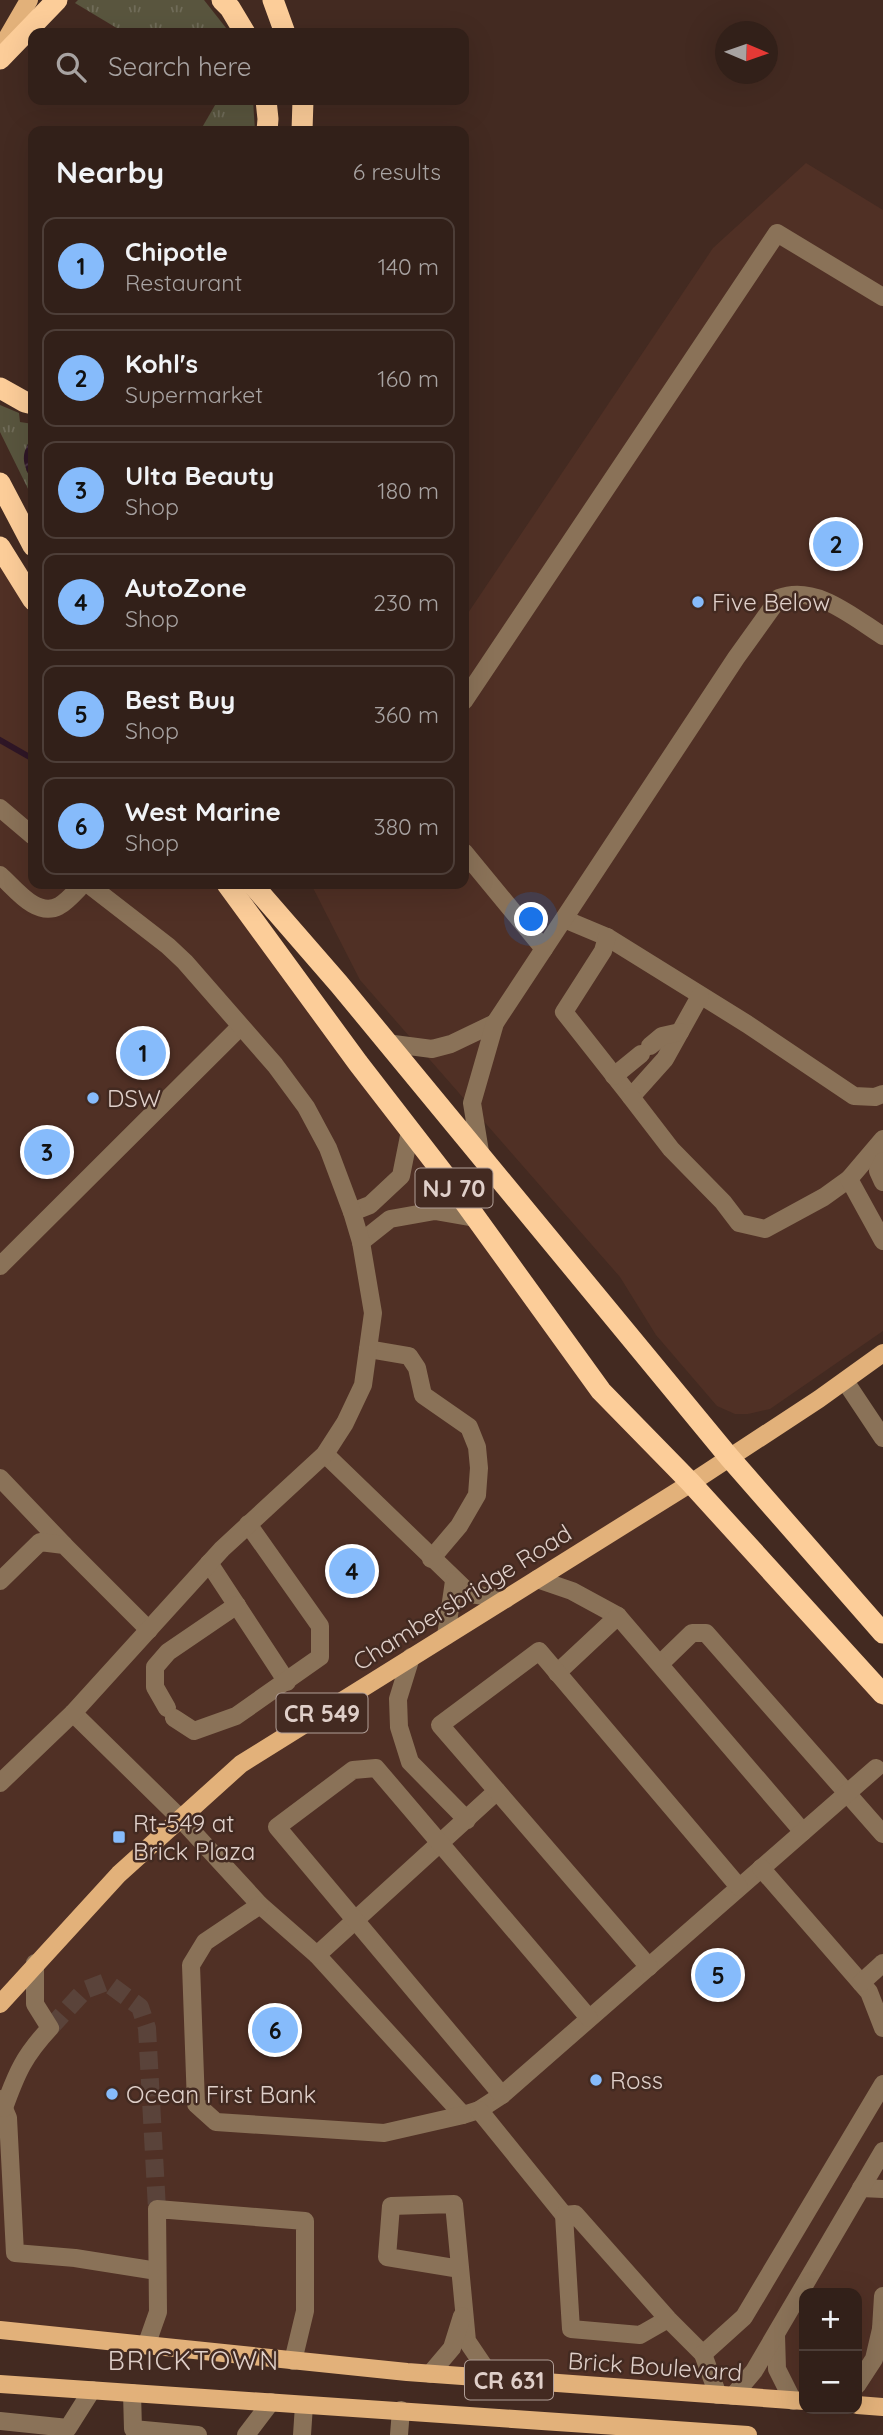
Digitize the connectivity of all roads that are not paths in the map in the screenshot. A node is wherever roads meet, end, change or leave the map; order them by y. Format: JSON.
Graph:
{"nodes":[{"id":1,"x":29,"y":0,"type":"edge"},
{"id":2,"x":57,"y":0,"type":"edge"},
{"id":3,"x":222,"y":0,"type":"edge"},
{"id":4,"x":273,"y":0,"type":"edge"},
{"id":5,"x":30,"y":28,"type":"edge"},
{"id":6,"x":242,"y":28,"type":"edge"},
{"id":7,"x":283,"y":28,"type":"edge"},
{"id":8,"x":28,"y":30,"type":"edge"},
{"id":9,"x":0,"y":50,"type":"edge"},
{"id":10,"x":0,"y":59,"type":"edge"},
{"id":11,"x":267,"y":105,"type":"edge"},
{"id":12,"x":303,"y":105,"type":"edge"},
{"id":13,"x":267,"y":126,"type":"edge"},
{"id":14,"x":302,"y":126,"type":"edge"},
{"id":15,"x":883,"y":297,"type":"edge"},
{"id":16,"x":0,"y":388,"type":"edge"},
{"id":17,"x":28,"y":403,"type":"edge"},
{"id":18,"x":0,"y":483,"type":"edge"},
{"id":19,"x":28,"y":536,"type":"edge"},
{"id":20,"x":0,"y":547,"type":"edge"},
{"id":21,"x":28,"y":592,"type":"edge"},
{"id":22,"x":883,"y":636,"type":"edge"},
{"id":23,"x":469,"y":694,"type":"edge"},
{"id":24,"x":0,"y":808,"type":"edge"},
{"id":25,"x":28,"y":832,"type":"edge"},
{"id":26,"x":469,"y":858,"type":"edge"},
{"id":27,"x":0,"y":875,"type":"edge"},
{"id":28,"x":80,"y":889,"type":"edge"},
{"id":29,"x":93,"y":889,"type":"edge"},
{"id":30,"x":231,"y":889,"type":"edge"},
{"id":31,"x":256,"y":889,"type":"edge"},
{"id":32,"x":564,"y":919,"type":"junction"},
{"id":33,"x":607,"y":937,"type":"junction"},
{"id":34,"x":544,"y":949,"type":"junction"},
{"id":35,"x":700,"y":996,"type":"junction"},
{"id":36,"x":495,"y":1023,"type":"junction"},
{"id":37,"x":240,"y":1027,"type":"junction"},
{"id":38,"x":680,"y":1032,"type":"junction"},
{"id":39,"x":386,"y":1043,"type":"junction"},
{"id":40,"x":614,"y":1076,"type":"junction"},
{"id":41,"x":883,"y":1094,"type":"edge"},
{"id":42,"x":631,"y":1097,"type":"junction"},
{"id":43,"x":410,"y":1131,"type":"junction"},
{"id":44,"x":883,"y":1139,"type":"edge"},
{"id":45,"x":481,"y":1158,"type":"junction"},
{"id":46,"x":883,"y":1161,"type":"edge"},
{"id":47,"x":849,"y":1179,"type":"junction"},
{"id":48,"x":883,"y":1182,"type":"edge"},
{"id":49,"x":352,"y":1212,"type":"junction"},
{"id":50,"x":475,"y":1217,"type":"junction"},
{"id":51,"x":883,"y":1241,"type":"edge"},
{"id":52,"x":361,"y":1242,"type":"junction"},
{"id":53,"x":0,"y":1266,"type":"edge"},
{"id":54,"x":368,"y":1349,"type":"junction"},
{"id":55,"x":883,"y":1353,"type":"edge"},
{"id":56,"x":883,"y":1366,"type":"edge"},
{"id":57,"x":847,"y":1384,"type":"junction"},
{"id":58,"x":819,"y":1399,"type":"junction"},
{"id":59,"x":881,"y":1430,"type":"edge"},
{"id":60,"x":325,"y":1454,"type":"junction"},
{"id":61,"x":729,"y":1457,"type":"junction"},
{"id":62,"x":0,"y":1478,"type":"edge"},
{"id":63,"x":691,"y":1483,"type":"junction"},
{"id":64,"x":248,"y":1524,"type":"junction"},
{"id":65,"x":64,"y":1545,"type":"junction"},
{"id":66,"x":432,"y":1559,"type":"junction"},
{"id":67,"x":209,"y":1563,"type":"junction"},
{"id":68,"x":537,"y":1579,"type":"junction"},
{"id":69,"x":0,"y":1581,"type":"edge"},
{"id":70,"x":454,"y":1581,"type":"junction"},
{"id":71,"x":506,"y":1599,"type":"junction"},
{"id":72,"x":237,"y":1605,"type":"junction"},
{"id":73,"x":618,"y":1616,"type":"junction"},
{"id":74,"x":149,"y":1630,"type":"junction"},
{"id":75,"x":883,"y":1633,"type":"edge"},
{"id":76,"x":446,"y":1636,"type":"junction"},
{"id":77,"x":411,"y":1657,"type":"junction"},
{"id":78,"x":660,"y":1664,"type":"junction"},
{"id":79,"x":557,"y":1673,"type":"junction"},
{"id":80,"x":287,"y":1682,"type":"junction"},
{"id":81,"x":883,"y":1695,"type":"edge"},
{"id":82,"x":73,"y":1713,"type":"junction"},
{"id":83,"x":881,"y":1763,"type":"edge"},
{"id":84,"x":0,"y":1783,"type":"edge"},
{"id":85,"x":497,"y":1791,"type":"junction"},
{"id":86,"x":848,"y":1792,"type":"junction"},
{"id":87,"x":180,"y":1818,"type":"junction"},
{"id":88,"x":467,"y":1821,"type":"junction"},
{"id":89,"x":803,"y":1832,"type":"junction"},
{"id":90,"x":883,"y":1833,"type":"edge"},
{"id":91,"x":440,"y":1844,"type":"junction"},
{"id":92,"x":761,"y":1868,"type":"junction"},
{"id":93,"x":739,"y":1887,"type":"junction"},
{"id":94,"x":260,"y":1905,"type":"junction"},
{"id":95,"x":356,"y":1922,"type":"junction"},
{"id":96,"x":317,"y":1955,"type":"junction"},
{"id":97,"x":883,"y":1963,"type":"edge"},
{"id":98,"x":35,"y":1964,"type":"junction"},
{"id":99,"x":649,"y":1967,"type":"junction"},
{"id":100,"x":861,"y":1983,"type":"junction"},
{"id":101,"x":0,"y":2004,"type":"edge"},
{"id":102,"x":589,"y":2018,"type":"junction"},
{"id":103,"x":883,"y":2028,"type":"edge"},
{"id":104,"x":883,"y":2084,"type":"edge"},
{"id":105,"x":502,"y":2095,"type":"junction"},
{"id":106,"x":2,"y":2104,"type":"edge"},
{"id":107,"x":471,"y":2112,"type":"junction"},
{"id":108,"x":883,"y":2151,"type":"edge"},
{"id":109,"x":861,"y":2188,"type":"junction"},
{"id":110,"x":883,"y":2189,"type":"edge"},
{"id":111,"x":564,"y":2215,"type":"junction"},
{"id":112,"x":460,"y":2269,"type":"junction"},
{"id":113,"x":157,"y":2271,"type":"junction"},
{"id":114,"x":883,"y":2296,"type":"edge"},
{"id":115,"x":464,"y":2309,"type":"junction"},
{"id":116,"x":668,"y":2319,"type":"junction"},
{"id":117,"x":0,"y":2330,"type":"edge"},
{"id":118,"x":882,"y":2330,"type":"edge"},
{"id":119,"x":776,"y":2335,"type":"junction"},
{"id":120,"x":146,"y":2346,"type":"junction"},
{"id":121,"x":703,"y":2354,"type":"junction"},
{"id":122,"x":293,"y":2361,"type":"junction"},
{"id":123,"x":430,"y":2374,"type":"junction"},
{"id":124,"x":862,"y":2377,"type":"edge"},
{"id":125,"x":492,"y":2378,"type":"junction"},
{"id":126,"x":2,"y":2384,"type":"edge"},
{"id":127,"x":92,"y":2390,"type":"junction"},
{"id":128,"x":132,"y":2393,"type":"junction"},
{"id":129,"x":725,"y":2395,"type":"junction"},
{"id":130,"x":799,"y":2401,"type":"edge"},
{"id":131,"x":271,"y":2402,"type":"junction"},
{"id":132,"x":304,"y":2405,"type":"junction"},
{"id":133,"x":862,"y":2405,"type":"edge"},
{"id":134,"x":883,"y":2407,"type":"edge"},
{"id":135,"x":401,"y":2410,"type":"junction"},
{"id":136,"x":0,"y":2422,"type":"edge"},
{"id":137,"x":581,"y":2429,"type":"edge"},
{"id":138,"x":68,"y":2431,"type":"edge"},
{"id":139,"x":628,"y":2431,"type":"edge"},
{"id":140,"x":133,"y":2432,"type":"edge"},
{"id":141,"x":198,"y":2435,"type":"edge"},
{"id":142,"x":246,"y":2435,"type":"edge"},
{"id":143,"x":302,"y":2435,"type":"edge"},
{"id":144,"x":399,"y":2435,"type":"edge"},
{"id":145,"x":748,"y":2435,"type":"edge"}],
"edges":[{"from":1,"to":9,"type":"main road"},
{"from":2,"to":5,"type":"highway"},
{"from":3,"to":6,"type":"highway"},
{"from":4,"to":7,"type":"highway"},
{"from":8,"to":10,"type":"highway"},
{"from":11,"to":13,"type":"highway"},
{"from":12,"to":14,"type":"highway"},
{"from":15,"to":23,"type":"lane"},
{"from":16,"to":17,"type":"highway"},
{"from":18,"to":19,"type":"highway"},
{"from":20,"to":21,"type":"highway"},
{"from":22,"to":32,"type":"lane"},
{"from":24,"to":25,"type":"lane"},
{"from":26,"to":34,"type":"lane"},
{"from":27,"to":28,"type":"lane"},
{"from":29,"to":37,"type":"lane"},
{"from":30,"to":43,"type":"highway","number":"NJ 70"},
{"from":31,"to":39,"type":"highway","number":"NJ 70"},
{"from":32,"to":33,"type":"lane"},
{"from":32,"to":34,"type":"lane"},
{"from":33,"to":35,"type":"lane"},
{"from":33,"to":40,"type":"lane"},
{"from":34,"to":36,"type":"lane"},
{"from":35,"to":38,"type":"lane"},
{"from":35,"to":41,"type":"lane"},
{"from":36,"to":39,"type":"lane"},
{"from":36,"to":45,"type":"lane"},
{"from":37,"to":49,"type":"lane"},
{"from":37,"to":53,"type":"lane"},
{"from":38,"to":40,"type":"lane"},
{"from":38,"to":42,"type":"lane"},
{"from":39,"to":45,"type":"highway","number":"NJ 70"},
{"from":40,"to":42,"type":"lane"},
{"from":42,"to":47,"type":"lane"},
{"from":43,"to":49,"type":"lane"},
{"from":43,"to":50,"type":"highway","number":"NJ 70"},
{"from":44,"to":47,"type":"lane"},
{"from":45,"to":61,"type":"highway","number":"NJ 70"},
{"from":46,"to":48,"type":"lane"},
{"from":47,"to":51,"type":"lane"},
{"from":49,"to":52,"type":"lane"},
{"from":50,"to":52,"type":"lane"},
{"from":50,"to":63,"type":"highway","number":"NJ 70"},
{"from":52,"to":54,"type":"lane"},
{"from":54,"to":60,"type":"lane"},
{"from":54,"to":66,"type":"lane"},
{"from":55,"to":58,"type":"main road","name":"Chambersbridge Road","number":"CR 549"},
{"from":56,"to":57,"type":"main road","name":"Chambersbridge Road","number":"CR 549"},
{"from":57,"to":58,"type":"main road","name":"Chambersbridge Road","number":"CR 549"},
{"from":57,"to":59,"type":"lane"},
{"from":58,"to":61,"type":"main road","name":"Chambersbridge Road","number":"CR 549"},
{"from":60,"to":64,"type":"lane"},
{"from":60,"to":66,"type":"lane"},
{"from":61,"to":63,"type":"main road","name":"Chambersbridge Road","number":"CR 549"},
{"from":61,"to":75,"type":"highway","number":"NJ 70"},
{"from":62,"to":65,"type":"lane"},
{"from":63,"to":68,"type":"main road","name":"Chambersbridge Road","number":"CR 549"},
{"from":63,"to":81,"type":"highway","number":"NJ 70"},
{"from":64,"to":67,"type":"lane"},
{"from":64,"to":80,"type":"lane"},
{"from":65,"to":69,"type":"lane"},
{"from":65,"to":74,"type":"lane"},
{"from":66,"to":70,"type":"lane"},
{"from":67,"to":72,"type":"lane"},
{"from":67,"to":74,"type":"lane"},
{"from":68,"to":71,"type":"main road","name":"Chambersbridge Road","number":"CR 549"},
{"from":68,"to":73,"type":"lane"},
{"from":70,"to":71,"type":"lane"},
{"from":70,"to":76,"type":"lane"},
{"from":71,"to":76,"type":"main road","name":"Chambersbridge Road","number":"CR 549"},
{"from":72,"to":80,"type":"lane"},
{"from":72,"to":80,"type":"lane"},
{"from":73,"to":78,"type":"lane"},
{"from":73,"to":79,"type":"lane"},
{"from":74,"to":82,"type":"lane"},
{"from":76,"to":77,"type":"main road","name":"Chambersbridge Road","number":"CR 549"},
{"from":77,"to":87,"type":"main road","name":"Chambersbridge Road","number":"CR 549"},
{"from":77,"to":88,"type":"lane"},
{"from":78,"to":86,"type":"lane"},
{"from":78,"to":89,"type":"lane"},
{"from":79,"to":85,"type":"lane"},
{"from":79,"to":93,"type":"lane"},
{"from":82,"to":84,"type":"lane"},
{"from":82,"to":87,"type":"lane"},
{"from":83,"to":86,"type":"lane"},
{"from":85,"to":88,"type":"lane"},
{"from":85,"to":99,"type":"lane"},
{"from":86,"to":89,"type":"lane"},
{"from":86,"to":90,"type":"lane"},
{"from":87,"to":94,"type":"lane"},
{"from":87,"to":98,"type":"main road","name":"Chambersbridge Road","number":"CR 549"},
{"from":88,"to":91,"type":"lane"},
{"from":89,"to":92,"type":"lane"},
{"from":91,"to":95,"type":"lane"},
{"from":91,"to":95,"type":"lane"},
{"from":91,"to":102,"type":"lane"},
{"from":92,"to":93,"type":"lane"},
{"from":92,"to":100,"type":"lane"},
{"from":93,"to":99,"type":"lane"},
{"from":94,"to":96,"type":"lane"},
{"from":94,"to":107,"type":"lane"},
{"from":95,"to":96,"type":"lane"},
{"from":95,"to":105,"type":"lane"},
{"from":96,"to":107,"type":"lane"},
{"from":97,"to":100,"type":"lane"},
{"from":98,"to":101,"type":"main road","name":"Chambersbridge Road","number":"CR 549"},
{"from":98,"to":106,"type":"lane"},
{"from":99,"to":102,"type":"lane"},
{"from":100,"to":103,"type":"lane"},
{"from":102,"to":105,"type":"lane"},
{"from":104,"to":121,"type":"lane"},
{"from":105,"to":107,"type":"lane"},
{"from":106,"to":113,"type":"lane"},
{"from":107,"to":111,"type":"lane"},
{"from":108,"to":109,"type":"lane"},
{"from":109,"to":110,"type":"lane"},
{"from":109,"to":119,"type":"lane"},
{"from":111,"to":116,"type":"lane"},
{"from":111,"to":116,"type":"lane"},
{"from":112,"to":112,"type":"lane"},
{"from":112,"to":115,"type":"lane"},
{"from":113,"to":120,"type":"lane"},
{"from":113,"to":122,"type":"lane"},
{"from":114,"to":118,"type":"lane"},
{"from":115,"to":123,"type":"lane"},
{"from":115,"to":125,"type":"lane"},
{"from":116,"to":121,"type":"lane"},
{"from":117,"to":120,"type":"main road","name":"Brick Boulevard"},
{"from":118,"to":124,"type":"lane"},
{"from":119,"to":129,"type":"lane"},
{"from":119,"to":130,"type":"lane"},
{"from":120,"to":122,"type":"main road","name":"Brick Boulevard","number":"CR 631"},
{"from":121,"to":129,"type":"lane"},
{"from":122,"to":123,"type":"main road","name":"Brick Boulevard","number":"CR 631"},
{"from":123,"to":125,"type":"main road","name":"Brick Boulevard","number":"CR 631"},
{"from":125,"to":129,"type":"main road","name":"Brick Boulevard","number":"CR 631"},
{"from":126,"to":127,"type":"main road","number":"CR 631"},
{"from":127,"to":128,"type":"main road","number":"CR 631"},
{"from":127,"to":138,"type":"lane"},
{"from":128,"to":131,"type":"main road","number":"CR 631"},
{"from":128,"to":140,"type":"lane"},
{"from":129,"to":130,"type":"main road","name":"Brick Boulevard","number":"CR 631"},
{"from":131,"to":132,"type":"main road","number":"CR 631"},
{"from":131,"to":142,"type":"lane"},
{"from":132,"to":135,"type":"main road","number":"CR 631"},
{"from":132,"to":143,"type":"lane"},
{"from":133,"to":134,"type":"main road"},
{"from":135,"to":137,"type":"main road","number":"CR 631"},
{"from":135,"to":144,"type":"lane"},
{"from":136,"to":138,"type":"lane"},
{"from":137,"to":139,"type":"main road","number":"CR 631"},
{"from":139,"to":145,"type":"main road","number":"CR 631"},
{"from":140,"to":141,"type":"lane"}]}
